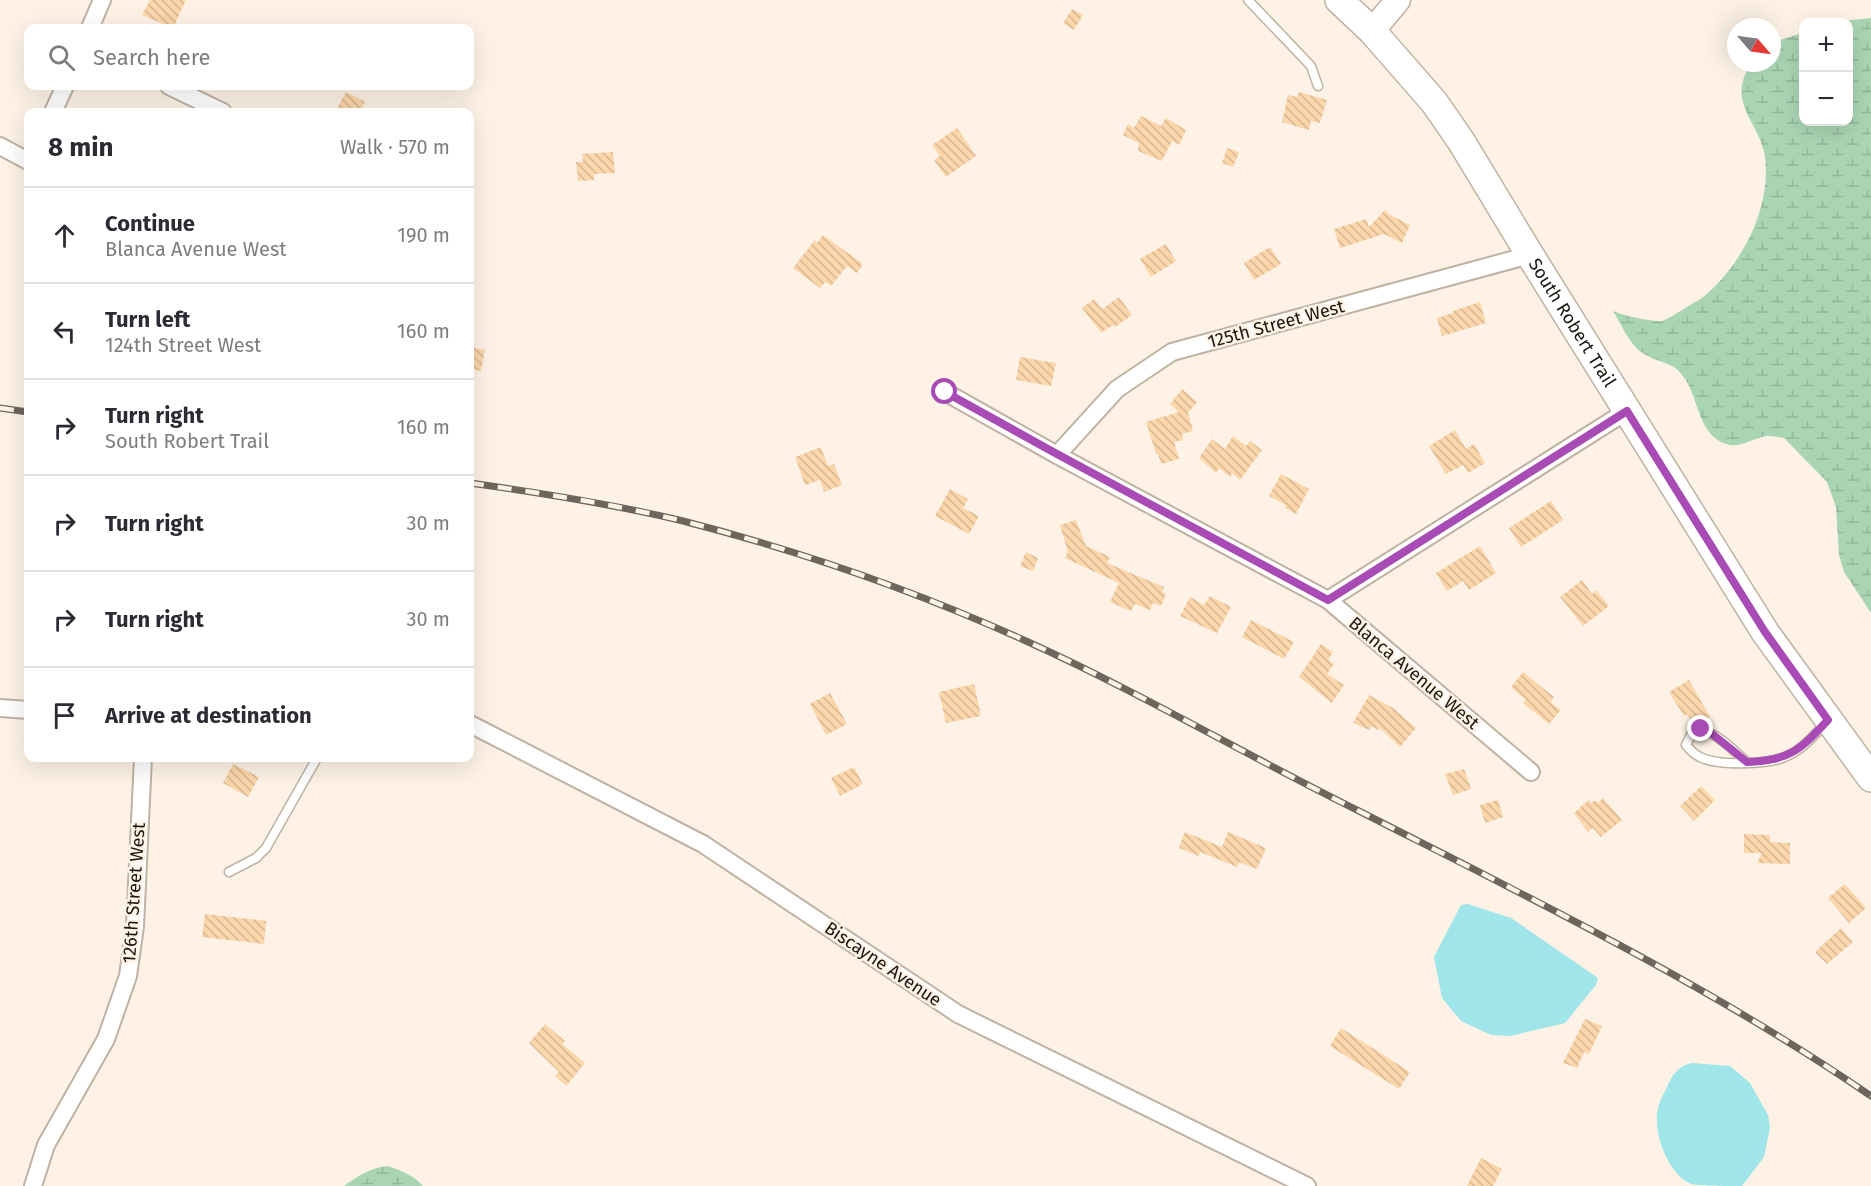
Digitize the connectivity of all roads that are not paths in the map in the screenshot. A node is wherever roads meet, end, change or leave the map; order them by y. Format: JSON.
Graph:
{"nodes":[{"id":1,"x":102,"y":0,"type":"edge"},
{"id":2,"x":1248,"y":0,"type":"edge"},
{"id":3,"x":1340,"y":0,"type":"edge"},
{"id":4,"x":1398,"y":0,"type":"edge"},
{"id":5,"x":92,"y":24,"type":"edge"},
{"id":6,"x":1372,"y":30,"type":"junction"},
{"id":7,"x":1318,"y":86,"type":"dead end"},
{"id":8,"x":63,"y":90,"type":"edge"},
{"id":9,"x":177,"y":90,"type":"edge"},
{"id":10,"x":55,"y":108,"type":"edge"},
{"id":11,"x":215,"y":108,"type":"edge"},
{"id":12,"x":0,"y":146,"type":"edge"},
{"id":13,"x":24,"y":159,"type":"edge"},
{"id":14,"x":1530,"y":255,"type":"junction"},
{"id":15,"x":945,"y":392,"type":"dead end"},
{"id":16,"x":1627,"y":411,"type":"junction"},
{"id":17,"x":1057,"y":454,"type":"junction"},
{"id":18,"x":1328,"y":600,"type":"junction"},
{"id":19,"x":0,"y":708,"type":"edge"},
{"id":20,"x":24,"y":710,"type":"edge"},
{"id":21,"x":1828,"y":720,"type":"junction"},
{"id":22,"x":474,"y":726,"type":"edge"},
{"id":23,"x":143,"y":762,"type":"edge"},
{"id":24,"x":315,"y":762,"type":"edge"},
{"id":25,"x":1747,"y":762,"type":"junction"},
{"id":26,"x":1531,"y":772,"type":"dead end"},
{"id":27,"x":1871,"y":778,"type":"edge"},
{"id":28,"x":229,"y":872,"type":"dead end"},
{"id":29,"x":33,"y":1186,"type":"edge"},
{"id":30,"x":1307,"y":1186,"type":"edge"}],
"edges":[{"from":1,"to":5,"type":"street"},
{"from":2,"to":7,"type":"lane"},
{"from":3,"to":6,"type":"main road","name":"South Robert Trail"},
{"from":4,"to":6,"type":"main road"},
{"from":6,"to":14,"type":"main road","name":"South Robert Trail"},
{"from":8,"to":10,"type":"street"},
{"from":9,"to":11,"type":"street"},
{"from":12,"to":13,"type":"street"},
{"from":14,"to":16,"type":"main road","name":"South Robert Trail"},
{"from":14,"to":17,"type":"street","name":"125th Street West"},
{"from":15,"to":17,"type":"street","name":"Blanca Avenue West"},
{"from":16,"to":18,"type":"street"},
{"from":16,"to":21,"type":"main road","name":"South Robert Trail"},
{"from":17,"to":18,"type":"street","name":"Blanca Avenue West"},
{"from":18,"to":26,"type":"street","name":"Blanca Avenue West"},
{"from":19,"to":20,"type":"street"},
{"from":21,"to":25,"type":"lane"},
{"from":21,"to":27,"type":"main road","name":"South Robert Trail"},
{"from":22,"to":30,"type":"street","name":"Biscayne Avenue"},
{"from":23,"to":29,"type":"street","name":"126th Street West"},
{"from":24,"to":28,"type":"lane"},
{"from":25,"to":25,"type":"lane"}]}
